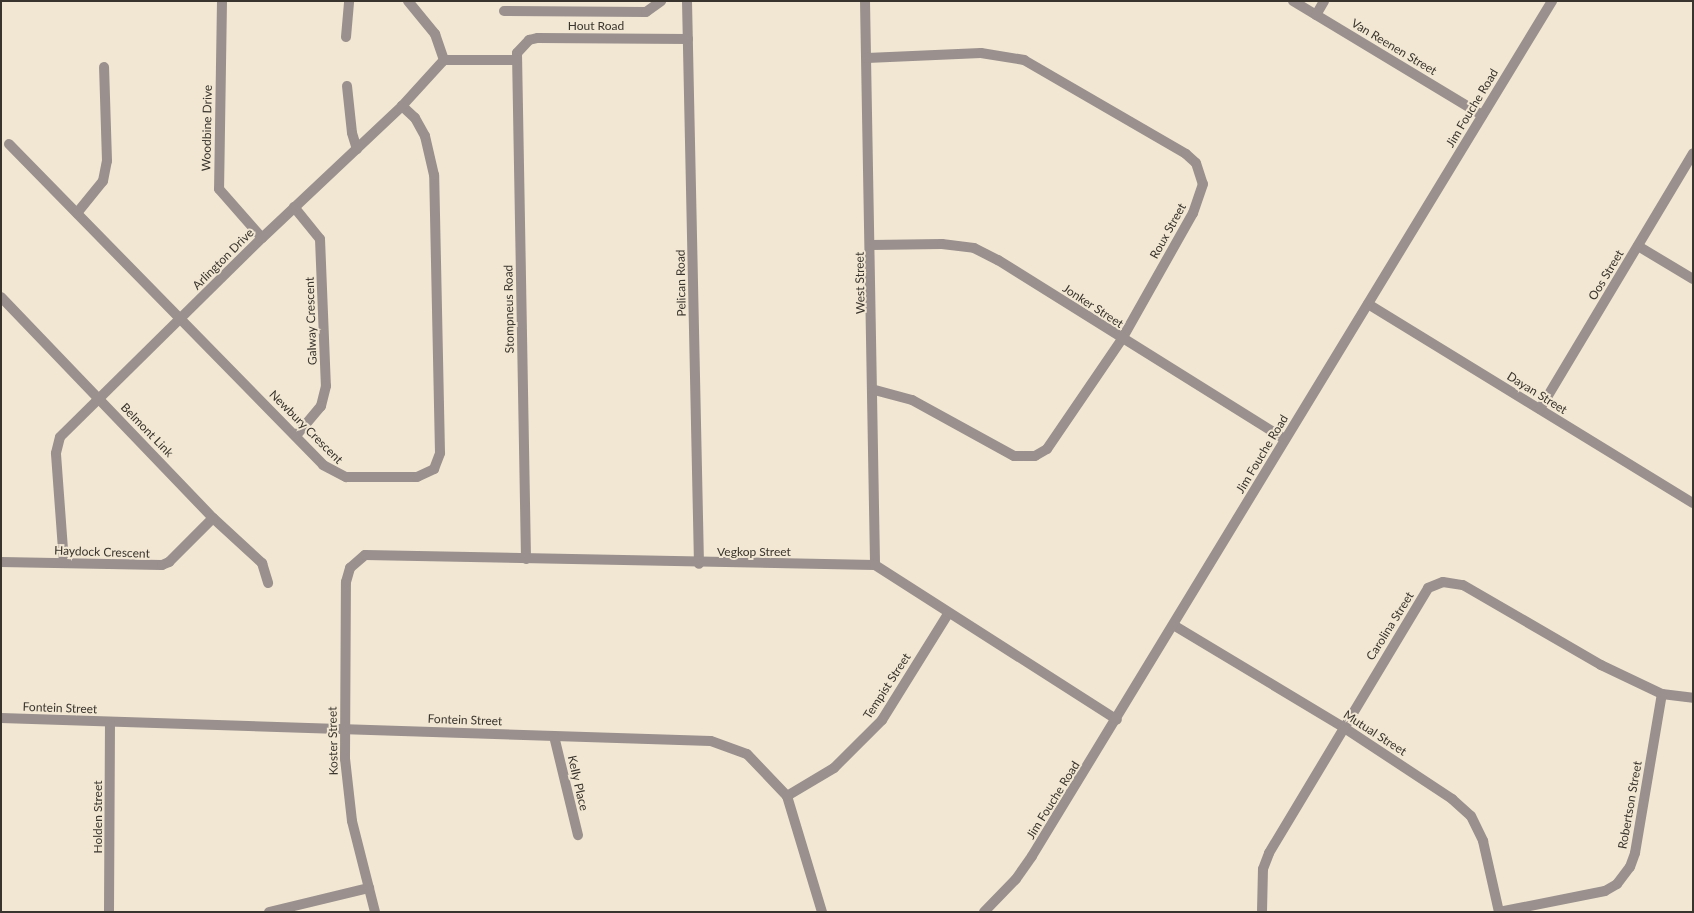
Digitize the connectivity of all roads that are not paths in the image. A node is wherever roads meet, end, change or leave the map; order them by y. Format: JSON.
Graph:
{"nodes":[{"id":1,"x":222,"y":1,"type":"edge"},
{"id":2,"x":348,"y":1,"type":"edge"},
{"id":3,"x":408,"y":1,"type":"edge"},
{"id":4,"x":661,"y":1,"type":"edge"},
{"id":5,"x":687,"y":1,"type":"edge"},
{"id":6,"x":865,"y":1,"type":"edge"},
{"id":7,"x":1294,"y":1,"type":"edge"},
{"id":8,"x":1324,"y":1,"type":"edge"},
{"id":9,"x":1552,"y":1,"type":"edge"},
{"id":10,"x":504,"y":11,"type":"dead end"},
{"id":11,"x":1316,"y":15,"type":"junction"},
{"id":12,"x":346,"y":37,"type":"dead end"},
{"id":13,"x":688,"y":39,"type":"junction"},
{"id":14,"x":867,"y":58,"type":"junction"},
{"id":15,"x":444,"y":60,"type":"junction"},
{"id":16,"x":516,"y":60,"type":"junction"},
{"id":17,"x":104,"y":67,"type":"dead end"},
{"id":18,"x":347,"y":86,"type":"dead end"},
{"id":19,"x":402,"y":106,"type":"junction"},
{"id":20,"x":1482,"y":114,"type":"junction"},
{"id":21,"x":10,"y":144,"type":"dead end"},
{"id":22,"x":357,"y":148,"type":"junction"},
{"id":23,"x":1693,"y":153,"type":"edge"},
{"id":24,"x":294,"y":207,"type":"junction"},
{"id":25,"x":77,"y":212,"type":"junction"},
{"id":26,"x":262,"y":238,"type":"junction"},
{"id":27,"x":871,"y":245,"type":"junction"},
{"id":28,"x":1638,"y":246,"type":"junction"},
{"id":29,"x":1693,"y":280,"type":"edge"},
{"id":30,"x":1,"y":298,"type":"edge"},
{"id":31,"x":1368,"y":304,"type":"junction"},
{"id":32,"x":180,"y":320,"type":"junction"},
{"id":33,"x":1122,"y":339,"type":"junction"},
{"id":34,"x":874,"y":390,"type":"junction"},
{"id":35,"x":100,"y":398,"type":"junction"},
{"id":36,"x":1540,"y":409,"type":"junction"},
{"id":37,"x":297,"y":435,"type":"junction"},
{"id":38,"x":1285,"y":439,"type":"junction"},
{"id":39,"x":1693,"y":503,"type":"edge"},
{"id":40,"x":213,"y":518,"type":"junction"},
{"id":41,"x":526,"y":559,"type":"junction"},
{"id":42,"x":1,"y":562,"type":"edge"},
{"id":43,"x":64,"y":563,"type":"junction"},
{"id":44,"x":699,"y":564,"type":"junction"},
{"id":45,"x":875,"y":565,"type":"junction"},
{"id":46,"x":350,"y":568,"type":"joint"},
{"id":47,"x":268,"y":583,"type":"dead end"},
{"id":48,"x":948,"y":614,"type":"junction"},
{"id":49,"x":1175,"y":626,"type":"junction"},
{"id":50,"x":1662,"y":694,"type":"junction"},
{"id":51,"x":1693,"y":698,"type":"edge"},
{"id":52,"x":1,"y":718,"type":"edge"},
{"id":53,"x":1117,"y":720,"type":"junction"},
{"id":54,"x":110,"y":722,"type":"junction"},
{"id":55,"x":1343,"y":727,"type":"junction"},
{"id":56,"x":345,"y":730,"type":"junction"},
{"id":57,"x":554,"y":736,"type":"junction"},
{"id":58,"x":787,"y":796,"type":"junction"},
{"id":59,"x":578,"y":835,"type":"dead end"},
{"id":60,"x":369,"y":888,"type":"junction"},
{"id":61,"x":986,"y":911,"type":"edge"},
{"id":62,"x":109,"y":912,"type":"edge"},
{"id":63,"x":269,"y":912,"type":"edge"},
{"id":64,"x":375,"y":912,"type":"edge"},
{"id":65,"x":822,"y":912,"type":"edge"},
{"id":66,"x":1262,"y":912,"type":"edge"},
{"id":67,"x":1499,"y":912,"type":"edge"}],
"edges":[{"from":1,"to":26,"type":"street","name":"Woodbine Drive"},
{"from":2,"to":12,"type":"street"},
{"from":3,"to":15,"type":"street"},
{"from":4,"to":10,"type":"street"},
{"from":5,"to":13,"type":"street","name":"Pelican Road"},
{"from":6,"to":14,"type":"street","name":"West Street"},
{"from":7,"to":11,"type":"street","name":"Van Reenen Street"},
{"from":8,"to":11,"type":"street"},
{"from":9,"to":20,"type":"street","name":"Jim Fouche Road"},
{"from":11,"to":20,"type":"street","name":"Van Reenen Street"},
{"from":13,"to":16,"type":"street","name":"Hout Road"},
{"from":13,"to":44,"type":"street","name":"Pelican Road"},
{"from":14,"to":27,"type":"street","name":"West Street"},
{"from":14,"to":33,"type":"street","name":"Roux Street"},
{"from":15,"to":16,"type":"street"},
{"from":15,"to":19,"type":"street","name":"Arlington Drive"},
{"from":16,"to":41,"type":"street","name":"Stompneus Road"},
{"from":17,"to":25,"type":"street"},
{"from":18,"to":22,"type":"street"},
{"from":19,"to":22,"type":"street","name":"Arlington Drive"},
{"from":19,"to":37,"type":"street","name":"Newbury Crescent"},
{"from":20,"to":31,"type":"street","name":"Jim Fouche Road"},
{"from":21,"to":25,"type":"street","name":"Newbury Crescent"},
{"from":22,"to":24,"type":"street","name":"Arlington Drive"},
{"from":23,"to":28,"type":"street","name":"Oos Street"},
{"from":24,"to":26,"type":"street","name":"Arlington Drive"},
{"from":24,"to":37,"type":"street","name":"Galway Crescent"},
{"from":25,"to":32,"type":"street","name":"Newbury Crescent"},
{"from":26,"to":32,"type":"street","name":"Arlington Drive"},
{"from":27,"to":33,"type":"street","name":"Jonker Street"},
{"from":27,"to":34,"type":"street","name":"West Street"},
{"from":28,"to":29,"type":"street"},
{"from":28,"to":36,"type":"street","name":"Oos Street"},
{"from":30,"to":35,"type":"street","name":"Belmont Link"},
{"from":31,"to":36,"type":"street","name":"Dayan Street"},
{"from":31,"to":38,"type":"street","name":"Jim Fouche Road"},
{"from":32,"to":35,"type":"street","name":"Arlington Drive"},
{"from":32,"to":37,"type":"street","name":"Newbury Crescent"},
{"from":33,"to":34,"type":"street","name":"Roux Street"},
{"from":33,"to":38,"type":"street","name":"Jonker Street"},
{"from":34,"to":45,"type":"street","name":"West Street"},
{"from":35,"to":40,"type":"street","name":"Belmont Link"},
{"from":35,"to":43,"type":"street","name":"Arlington Drive"},
{"from":36,"to":39,"type":"street","name":"Dayan Street"},
{"from":38,"to":49,"type":"street","name":"Jim Fouche Road"},
{"from":40,"to":43,"type":"street","name":"Haydock Crescent"},
{"from":40,"to":47,"type":"street","name":"Belmont Link"},
{"from":41,"to":44,"type":"street","name":"Vegkop Street"},
{"from":41,"to":46,"type":"street","name":"Vegkop Street"},
{"from":42,"to":43,"type":"street","name":"Haydock Crescent"},
{"from":44,"to":45,"type":"street","name":"Vegkop Street"},
{"from":45,"to":48,"type":"street"},
{"from":46,"to":56,"type":"street","name":"Koster Street"},
{"from":48,"to":53,"type":"street"},
{"from":48,"to":58,"type":"street","name":"Tempist Street"},
{"from":49,"to":53,"type":"street","name":"Jim Fouche Road"},
{"from":49,"to":55,"type":"street","name":"Mutual Street"},
{"from":50,"to":51,"type":"street","name":"Carolina Street"},
{"from":50,"to":55,"type":"street","name":"Carolina Street"},
{"from":50,"to":67,"type":"street","name":"Robertson Street"},
{"from":52,"to":54,"type":"street","name":"Fontein Street"},
{"from":53,"to":61,"type":"street","name":"Jim Fouche Road"},
{"from":54,"to":56,"type":"street","name":"Fontein Street"},
{"from":54,"to":62,"type":"street","name":"Holden Street"},
{"from":55,"to":66,"type":"street","name":"Carolina Street"},
{"from":55,"to":67,"type":"street","name":"Mutual Street"},
{"from":56,"to":57,"type":"street","name":"Fontein Street"},
{"from":56,"to":60,"type":"street","name":"Koster Street"},
{"from":57,"to":58,"type":"street","name":"Fontein Street"},
{"from":57,"to":59,"type":"street","name":"Kelly Place"},
{"from":58,"to":65,"type":"street","name":"Fontein Street"},
{"from":60,"to":63,"type":"street"},
{"from":60,"to":64,"type":"street","name":"Koster Street"}]}
